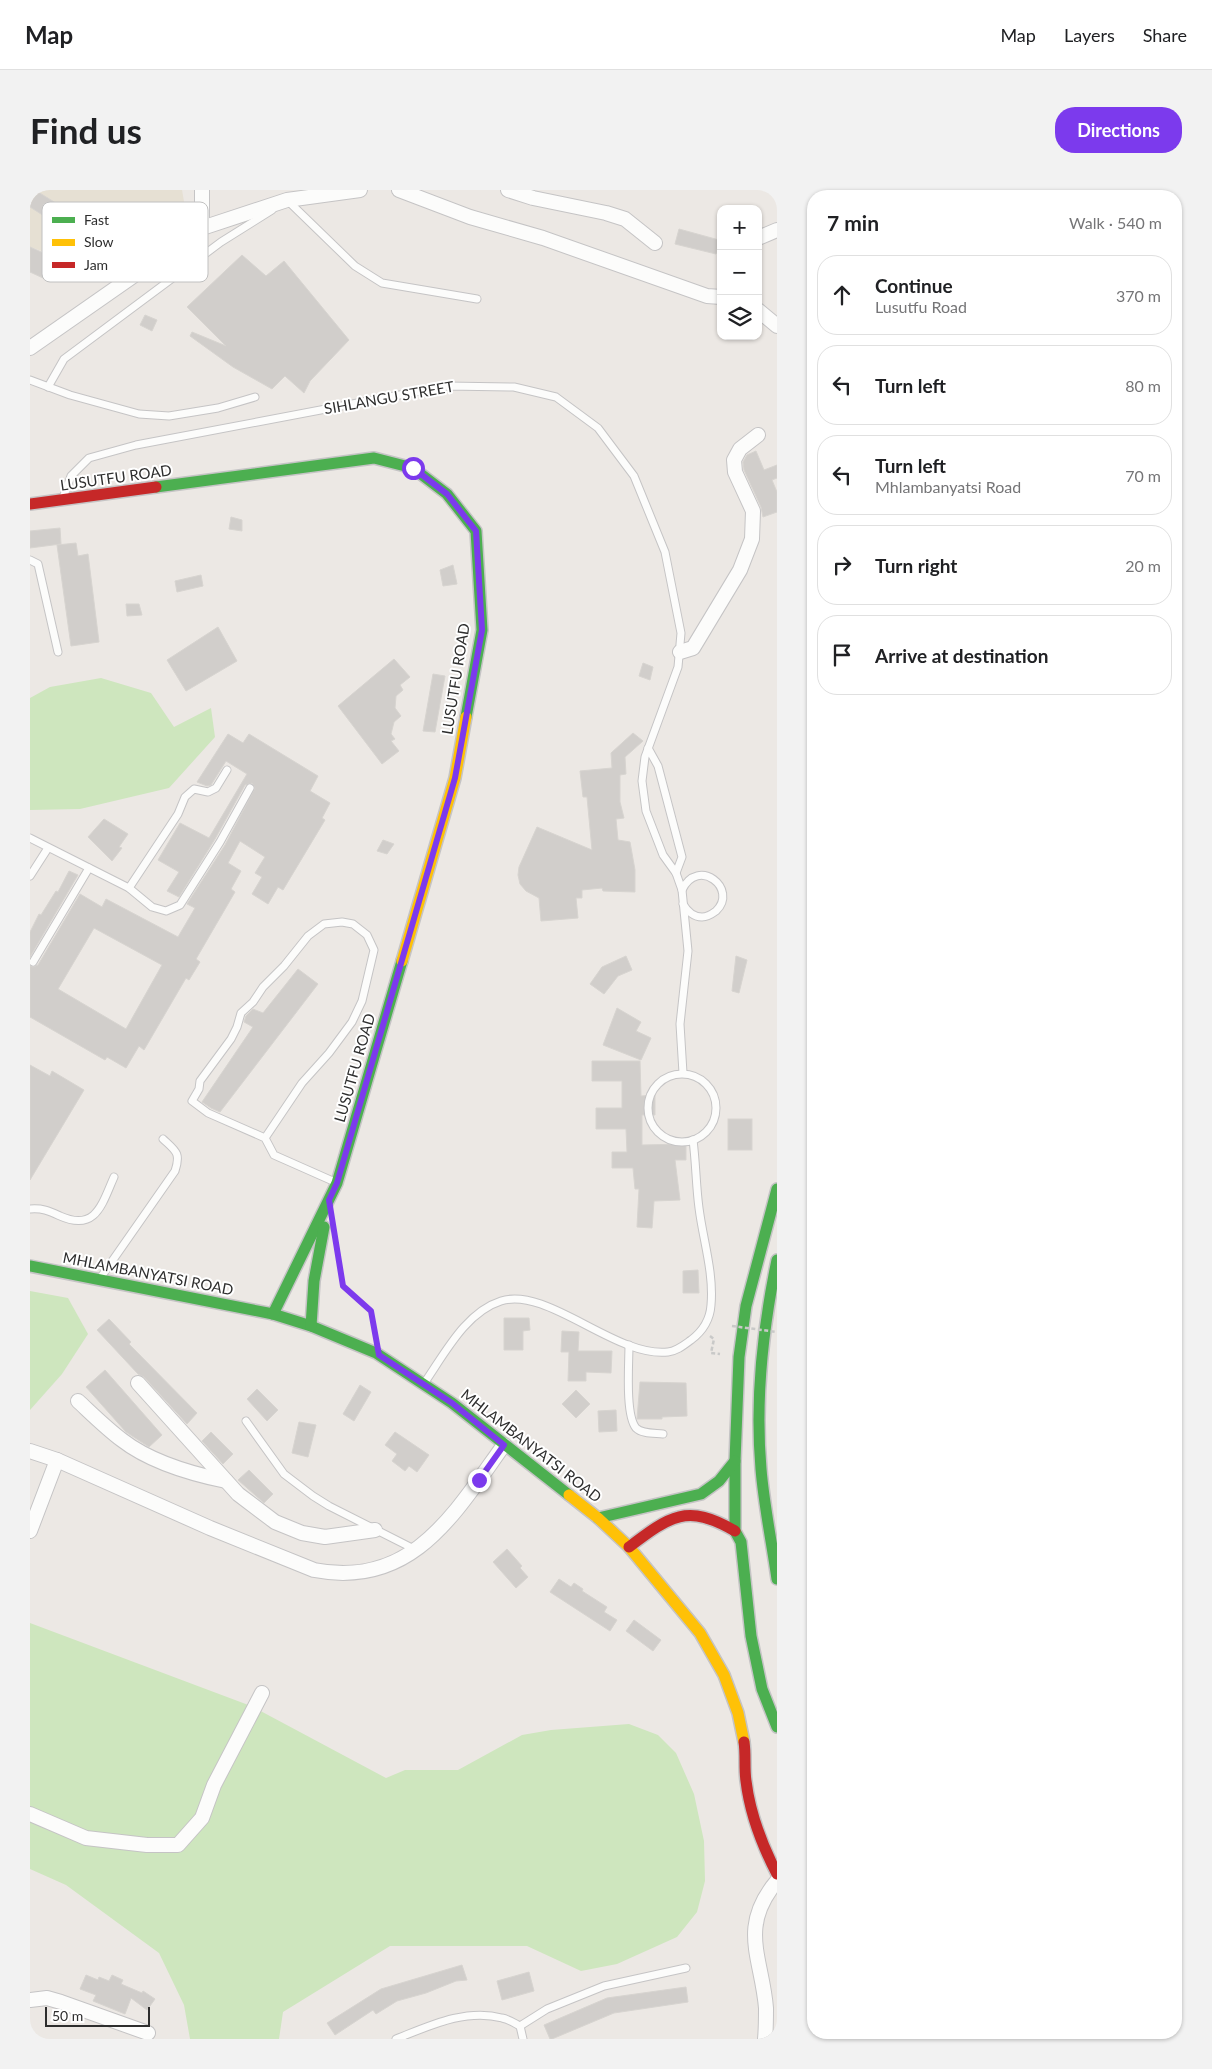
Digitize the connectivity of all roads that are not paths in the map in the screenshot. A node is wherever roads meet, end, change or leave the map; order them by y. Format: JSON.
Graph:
{"nodes":[{"id":1,"x":360,"y":190,"type":"edge"},
{"id":2,"x":399,"y":190,"type":"edge"},
{"id":3,"x":508,"y":190,"type":"edge"},
{"id":4,"x":287,"y":200,"type":"junction"},
{"id":5,"x":208,"y":226,"type":"edge"},
{"id":6,"x":777,"y":230,"type":"edge"},
{"id":7,"x":762,"y":236,"type":"edge"},
{"id":8,"x":655,"y":243,"type":"dead end"},
{"id":9,"x":208,"y":252,"type":"edge"},
{"id":10,"x":125,"y":282,"type":"edge"},
{"id":11,"x":167,"y":282,"type":"edge"},
{"id":12,"x":717,"y":297,"type":"edge"},
{"id":13,"x":477,"y":299,"type":"dead end"},
{"id":14,"x":762,"y":313,"type":"edge"},
{"id":15,"x":777,"y":326,"type":"edge"},
{"id":16,"x":30,"y":348,"type":"edge"},
{"id":17,"x":30,"y":380,"type":"edge"},
{"id":18,"x":48,"y":387,"type":"junction"},
{"id":19,"x":255,"y":397,"type":"dead end"},
{"id":20,"x":758,"y":435,"type":"dead end"},
{"id":21,"x":62,"y":500,"type":"junction"},
{"id":22,"x":30,"y":504,"type":"edge"},
{"id":23,"x":30,"y":560,"type":"edge"},
{"id":24,"x":58,"y":652,"type":"dead end"},
{"id":25,"x":680,"y":652,"type":"junction"},
{"id":26,"x":648,"y":748,"type":"junction"},
{"id":27,"x":227,"y":770,"type":"dead end"},
{"id":28,"x":250,"y":788,"type":"dead end"},
{"id":29,"x":30,"y":838,"type":"edge"},
{"id":30,"x":48,"y":848,"type":"junction"},
{"id":31,"x":89,"y":868,"type":"junction"},
{"id":32,"x":676,"y":873,"type":"junction"},
{"id":33,"x":30,"y":876,"type":"edge"},
{"id":34,"x":128,"y":888,"type":"junction"},
{"id":35,"x":682,"y":890,"type":"junction"},
{"id":36,"x":682,"y":902,"type":"junction"},
{"id":37,"x":33,"y":962,"type":"dead end"},
{"id":38,"x":683,"y":1073,"type":"junction"},
{"id":39,"x":265,"y":1138,"type":"junction"},
{"id":40,"x":163,"y":1139,"type":"dead end"},
{"id":41,"x":693,"y":1140,"type":"junction"},
{"id":42,"x":114,"y":1177,"type":"dead end"},
{"id":43,"x":337,"y":1183,"type":"junction"},
{"id":44,"x":777,"y":1189,"type":"edge"},
{"id":45,"x":329,"y":1200,"type":"junction"},
{"id":46,"x":30,"y":1208,"type":"edge"},
{"id":47,"x":777,"y":1260,"type":"edge"},
{"id":48,"x":30,"y":1266,"type":"edge"},
{"id":49,"x":99,"y":1279,"type":"junction"},
{"id":50,"x":273,"y":1314,"type":"junction"},
{"id":51,"x":311,"y":1326,"type":"junction"},
{"id":52,"x":629,"y":1346,"type":"junction"},
{"id":53,"x":138,"y":1383,"type":"dead end"},
{"id":54,"x":423,"y":1384,"type":"junction"},
{"id":55,"x":78,"y":1401,"type":"dead end"},
{"id":56,"x":246,"y":1421,"type":"dead end"},
{"id":57,"x":663,"y":1434,"type":"dead end"},
{"id":58,"x":504,"y":1445,"type":"junction"},
{"id":59,"x":30,"y":1451,"type":"edge"},
{"id":60,"x":57,"y":1460,"type":"junction"},
{"id":61,"x":735,"y":1461,"type":"junction"},
{"id":62,"x":226,"y":1481,"type":"junction"},
{"id":63,"x":598,"y":1518,"type":"junction"},
{"id":64,"x":375,"y":1530,"type":"junction"},
{"id":65,"x":30,"y":1531,"type":"edge"},
{"id":66,"x":735,"y":1531,"type":"junction"},
{"id":67,"x":629,"y":1547,"type":"junction"},
{"id":68,"x":416,"y":1550,"type":"junction"},
{"id":69,"x":777,"y":1579,"type":"edge"},
{"id":70,"x":262,"y":1693,"type":"dead end"},
{"id":71,"x":777,"y":1727,"type":"edge"},
{"id":72,"x":30,"y":1814,"type":"edge"},
{"id":73,"x":777,"y":1874,"type":"edge"},
{"id":74,"x":777,"y":1881,"type":"edge"},
{"id":75,"x":686,"y":1968,"type":"dead end"},
{"id":76,"x":30,"y":2000,"type":"edge"},
{"id":77,"x":520,"y":2026,"type":"junction"},
{"id":78,"x":148,"y":2033,"type":"dead end"},
{"id":79,"x":396,"y":2039,"type":"edge"},
{"id":80,"x":523,"y":2039,"type":"edge"},
{"id":81,"x":765,"y":2039,"type":"edge"}],
"edges":[{"from":1,"to":4,"type":"street"},
{"from":2,"to":12,"type":"street"},
{"from":3,"to":8,"type":"street"},
{"from":4,"to":5,"type":"street"},
{"from":4,"to":9,"type":"lane"},
{"from":4,"to":13,"type":"lane"},
{"from":6,"to":7,"type":"street"},
{"from":10,"to":16,"type":"street"},
{"from":11,"to":18,"type":"lane"},
{"from":14,"to":15,"type":"street"},
{"from":17,"to":18,"type":"lane"},
{"from":18,"to":19,"type":"lane"},
{"from":20,"to":25,"type":"street"},
{"from":21,"to":22,"type":"main road","name":"LUSUTFU ROAD"},
{"from":21,"to":25,"type":"lane","name":"SIHLANGU STREET"},
{"from":21,"to":43,"type":"main road","name":"LUSUTFU ROAD"},
{"from":23,"to":24,"type":"lane"},
{"from":25,"to":26,"type":"lane","name":"SIHLANGU STREET"},
{"from":26,"to":32,"type":"lane","name":"SIHLANGU STREET"},
{"from":26,"to":32,"type":"lane","name":"SIHLANGU STREET"},
{"from":27,"to":34,"type":"lane"},
{"from":28,"to":34,"type":"lane"},
{"from":29,"to":30,"type":"lane"},
{"from":30,"to":31,"type":"lane"},
{"from":30,"to":33,"type":"lane"},
{"from":31,"to":34,"type":"lane"},
{"from":31,"to":37,"type":"lane"},
{"from":32,"to":35,"type":"lane","name":"SIHLANGU STREET"},
{"from":35,"to":36,"type":"lane","name":"SIHLANGU STREET"},
{"from":35,"to":36,"type":"lane"},
{"from":36,"to":38,"type":"lane","name":"SIHLANGU STREET"},
{"from":38,"to":41,"type":"lane"},
{"from":38,"to":41,"type":"lane"},
{"from":39,"to":39,"type":"lane"},
{"from":39,"to":43,"type":"lane"},
{"from":40,"to":49,"type":"lane"},
{"from":41,"to":52,"type":"lane"},
{"from":42,"to":46,"type":"lane"},
{"from":43,"to":45,"type":"main road","name":"LUSUTFU ROAD"},
{"from":44,"to":61,"type":"main road"},
{"from":45,"to":50,"type":"main road","name":"LUSUTFU ROAD"},
{"from":45,"to":51,"type":"main road","name":"LUSUTFU ROAD"},
{"from":47,"to":69,"type":"main road"},
{"from":48,"to":49,"type":"main road","name":"MHLAMBANYATSI ROAD"},
{"from":49,"to":50,"type":"main road","name":"MHLAMBANYATSI ROAD"},
{"from":50,"to":51,"type":"main road","name":"MHLAMBANYATSI ROAD"},
{"from":51,"to":54,"type":"main road","name":"MHLAMBANYATSI ROAD"},
{"from":52,"to":54,"type":"lane"},
{"from":52,"to":57,"type":"lane"},
{"from":53,"to":62,"type":"street"},
{"from":54,"to":58,"type":"main road","name":"MHLAMBANYATSI ROAD"},
{"from":55,"to":62,"type":"street"},
{"from":56,"to":64,"type":"lane"},
{"from":58,"to":63,"type":"main road","name":"MHLAMBANYATSI ROAD"},
{"from":58,"to":68,"type":"street"},
{"from":59,"to":60,"type":"street"},
{"from":60,"to":65,"type":"street"},
{"from":60,"to":68,"type":"street"},
{"from":61,"to":63,"type":"main road"},
{"from":61,"to":66,"type":"main road"},
{"from":62,"to":64,"type":"street"},
{"from":63,"to":67,"type":"main road","name":"MHLAMBANYATSI ROAD"},
{"from":64,"to":68,"type":"lane"},
{"from":66,"to":67,"type":"main road"},
{"from":66,"to":71,"type":"main road"},
{"from":67,"to":73,"type":"main road","name":"MHLAMBANYATSI ROAD"},
{"from":70,"to":72,"type":"street"},
{"from":74,"to":81,"type":"street"},
{"from":75,"to":77,"type":"lane"},
{"from":76,"to":78,"type":"street"},
{"from":77,"to":79,"type":"lane"},
{"from":77,"to":80,"type":"lane"}]}
